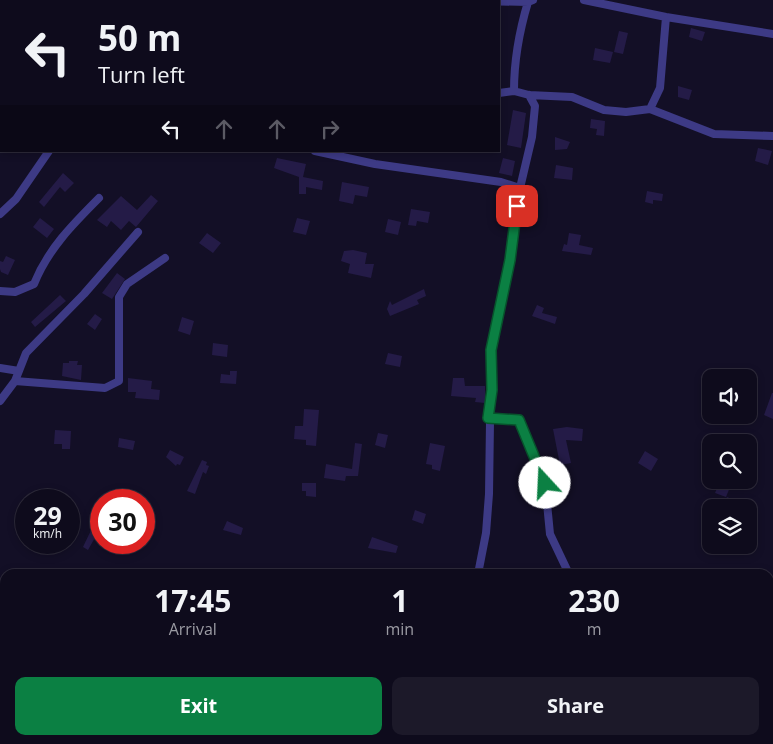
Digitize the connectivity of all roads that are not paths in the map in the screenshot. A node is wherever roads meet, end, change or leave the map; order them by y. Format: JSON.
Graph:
{"nodes":[{"id":1,"x":584,"y":0,"type":"edge"},
{"id":2,"x":500,"y":1,"type":"edge"},
{"id":3,"x":530,"y":1,"type":"edge"},
{"id":4,"x":666,"y":17,"type":"junction"},
{"id":5,"x":773,"y":34,"type":"edge"},
{"id":6,"x":514,"y":91,"type":"junction"},
{"id":7,"x":500,"y":93,"type":"edge"},
{"id":8,"x":530,"y":95,"type":"junction"},
{"id":9,"x":650,"y":110,"type":"junction"},
{"id":10,"x":773,"y":136,"type":"edge"},
{"id":11,"x":49,"y":152,"type":"edge"},
{"id":12,"x":320,"y":152,"type":"edge"},
{"id":13,"x":520,"y":188,"type":"junction"},
{"id":14,"x":99,"y":198,"type":"dead end"},
{"id":15,"x":0,"y":214,"type":"edge"},
{"id":16,"x":138,"y":232,"type":"dead end"},
{"id":17,"x":165,"y":258,"type":"dead end"},
{"id":18,"x":0,"y":291,"type":"edge"},
{"id":19,"x":0,"y":368,"type":"edge"},
{"id":20,"x":19,"y":371,"type":"junction"},
{"id":21,"x":15,"y":381,"type":"junction"},
{"id":22,"x":0,"y":401,"type":"edge"},
{"id":23,"x":488,"y":418,"type":"junction"},
{"id":24,"x":479,"y":569,"type":"edge"},
{"id":25,"x":567,"y":569,"type":"edge"}],
"edges":[{"from":1,"to":4,"type":"street"},
{"from":2,"to":3,"type":"street"},
{"from":3,"to":6,"type":"street"},
{"from":4,"to":5,"type":"street"},
{"from":4,"to":9,"type":"street"},
{"from":6,"to":7,"type":"street"},
{"from":6,"to":8,"type":"street"},
{"from":8,"to":9,"type":"street"},
{"from":8,"to":13,"type":"street"},
{"from":9,"to":10,"type":"street"},
{"from":11,"to":15,"type":"street"},
{"from":12,"to":13,"type":"street"},
{"from":13,"to":23,"type":"street"},
{"from":14,"to":18,"type":"street"},
{"from":16,"to":20,"type":"street"},
{"from":17,"to":21,"type":"street"},
{"from":19,"to":20,"type":"street"},
{"from":20,"to":21,"type":"street"},
{"from":21,"to":22,"type":"street"},
{"from":23,"to":24,"type":"street"},
{"from":23,"to":25,"type":"street"}]}
